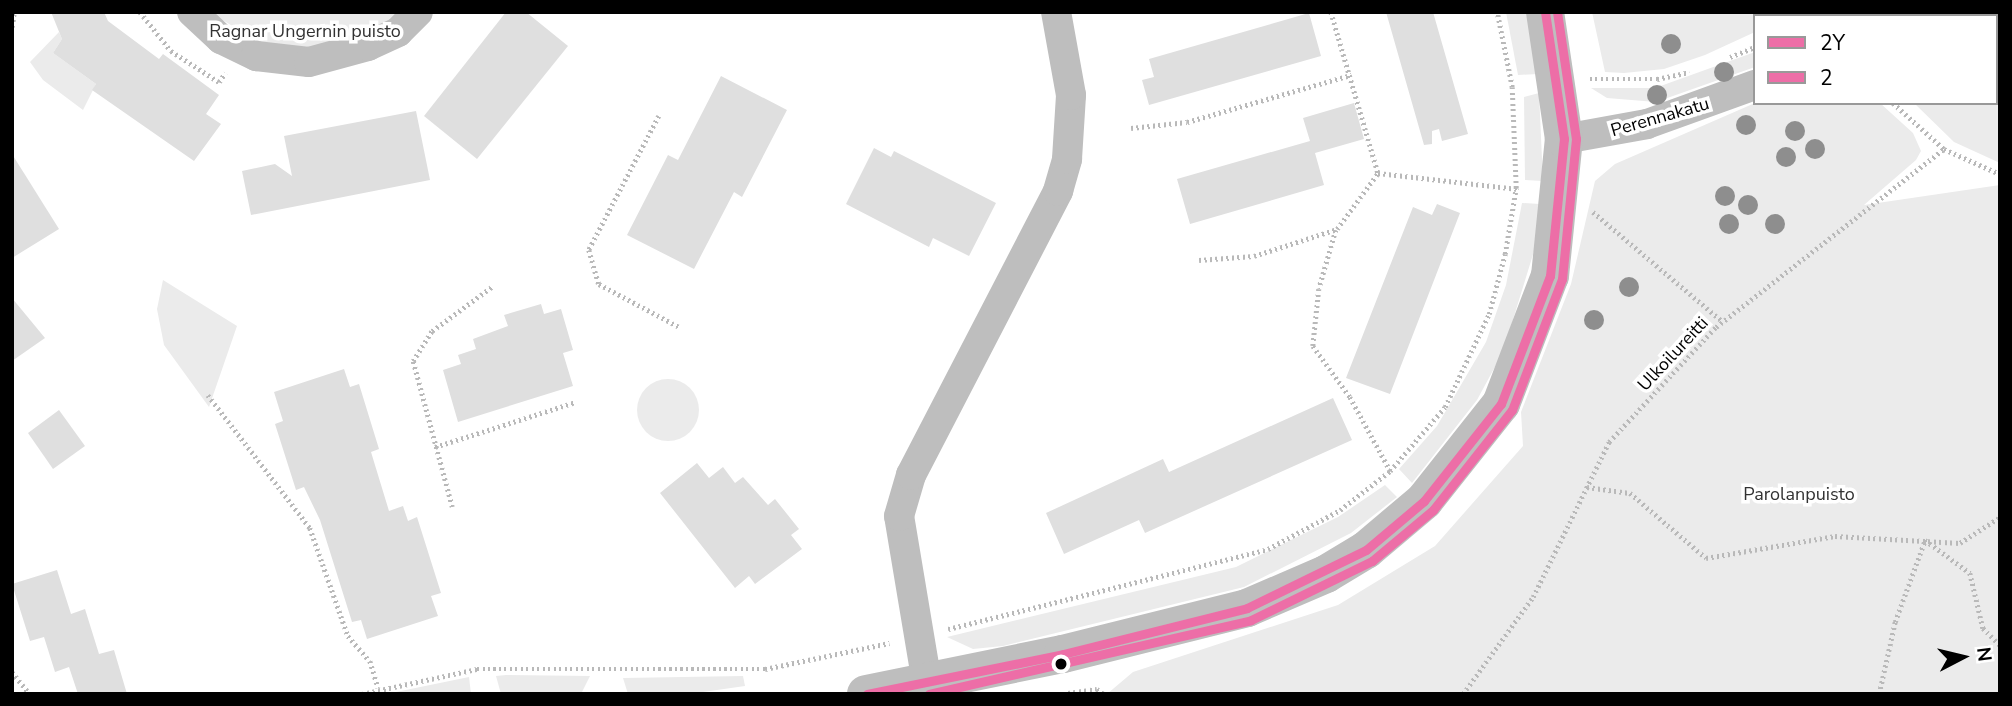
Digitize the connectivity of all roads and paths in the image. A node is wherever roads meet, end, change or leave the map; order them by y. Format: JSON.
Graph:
{"nodes":[{"id":1,"x":14,"y":12,"type":"edge"},
{"id":2,"x":192,"y":12,"type":"edge"},
{"id":3,"x":418,"y":12,"type":"edge"},
{"id":4,"x":1056,"y":12,"type":"edge"},
{"id":5,"x":1331,"y":12,"type":"edge"},
{"id":6,"x":1497,"y":12,"type":"edge"},
{"id":7,"x":1545,"y":12,"type":"edge"},
{"id":8,"x":12,"y":27,"type":"edge"},
{"id":9,"x":1753,"y":48,"type":"edge"},
{"id":10,"x":1721,"y":61,"type":"dead end"},
{"id":11,"x":1700,"y":69,"type":"dead end"},
{"id":12,"x":1351,"y":75,"type":"junction"},
{"id":13,"x":1581,"y":79,"type":"dead end"},
{"id":14,"x":1753,"y":86,"type":"edge"},
{"id":15,"x":1895,"y":105,"type":"edge"},
{"id":16,"x":659,"y":116,"type":"dead end"},
{"id":17,"x":1131,"y":128,"type":"dead end"},
{"id":18,"x":1563,"y":139,"type":"junction"},
{"id":19,"x":1944,"y":149,"type":"junction"},
{"id":20,"x":1378,"y":173,"type":"junction"},
{"id":21,"x":2000,"y":174,"type":"edge"},
{"id":22,"x":1516,"y":188,"type":"junction"},
{"id":23,"x":1591,"y":211,"type":"dead end"},
{"id":24,"x":1336,"y":229,"type":"junction"},
{"id":25,"x":1199,"y":260,"type":"dead end"},
{"id":26,"x":492,"y":286,"type":"dead end"},
{"id":27,"x":1723,"y":322,"type":"junction"},
{"id":28,"x":681,"y":328,"type":"dead end"},
{"id":29,"x":208,"y":395,"type":"dead end"},
{"id":30,"x":576,"y":402,"type":"dead end"},
{"id":31,"x":435,"y":447,"type":"junction"},
{"id":32,"x":1390,"y":471,"type":"junction"},
{"id":33,"x":1587,"y":486,"type":"junction"},
{"id":34,"x":452,"y":507,"type":"dead end"},
{"id":35,"x":2000,"y":517,"type":"edge"},
{"id":36,"x":1925,"y":540,"type":"junction"},
{"id":37,"x":916,"y":636,"type":"junction"},
{"id":38,"x":2000,"y":645,"type":"edge"},
{"id":39,"x":12,"y":671,"type":"edge"},
{"id":40,"x":927,"y":683,"type":"junction"},
{"id":41,"x":378,"y":688,"type":"junction"},
{"id":42,"x":1068,"y":693,"type":"edge"},
{"id":43,"x":30,"y":694,"type":"edge"},
{"id":44,"x":362,"y":694,"type":"edge"},
{"id":45,"x":866,"y":694,"type":"edge"},
{"id":46,"x":1104,"y":694,"type":"edge"},
{"id":47,"x":1463,"y":694,"type":"edge"},
{"id":48,"x":1879,"y":694,"type":"edge"}],
"edges":[{"from":1,"to":8,"type":"path"},
{"from":2,"to":3,"type":"street"},
{"from":4,"to":37,"type":"street"},
{"from":5,"to":12,"type":"path"},
{"from":6,"to":22,"type":"path"},
{"from":7,"to":18,"type":"street"},
{"from":9,"to":10,"type":"path"},
{"from":11,"to":13,"type":"path"},
{"from":12,"to":17,"type":"path"},
{"from":12,"to":20,"type":"path"},
{"from":14,"to":18,"type":"street","name":"Perennakatu"},
{"from":15,"to":19,"type":"path"},
{"from":16,"to":28,"type":"path"},
{"from":18,"to":40,"type":"street"},
{"from":19,"to":21,"type":"path"},
{"from":19,"to":27,"type":"path","name":"Ulkoilureitti"},
{"from":20,"to":22,"type":"path"},
{"from":20,"to":24,"type":"path"},
{"from":22,"to":32,"type":"path"},
{"from":23,"to":27,"type":"path"},
{"from":24,"to":25,"type":"path"},
{"from":24,"to":32,"type":"path"},
{"from":26,"to":31,"type":"path"},
{"from":27,"to":33,"type":"path","name":"Ulkoilureitti"},
{"from":29,"to":41,"type":"path"},
{"from":30,"to":31,"type":"path"},
{"from":31,"to":34,"type":"path"},
{"from":32,"to":37,"type":"path"},
{"from":33,"to":36,"type":"path"},
{"from":33,"to":47,"type":"path","name":"Ulkoilureitti"},
{"from":35,"to":36,"type":"path"},
{"from":36,"to":38,"type":"path"},
{"from":36,"to":48,"type":"path"},
{"from":37,"to":40,"type":"street"},
{"from":37,"to":41,"type":"path"},
{"from":39,"to":43,"type":"path"},
{"from":40,"to":45,"type":"street"},
{"from":41,"to":44,"type":"path"},
{"from":42,"to":46,"type":"path"}]}
